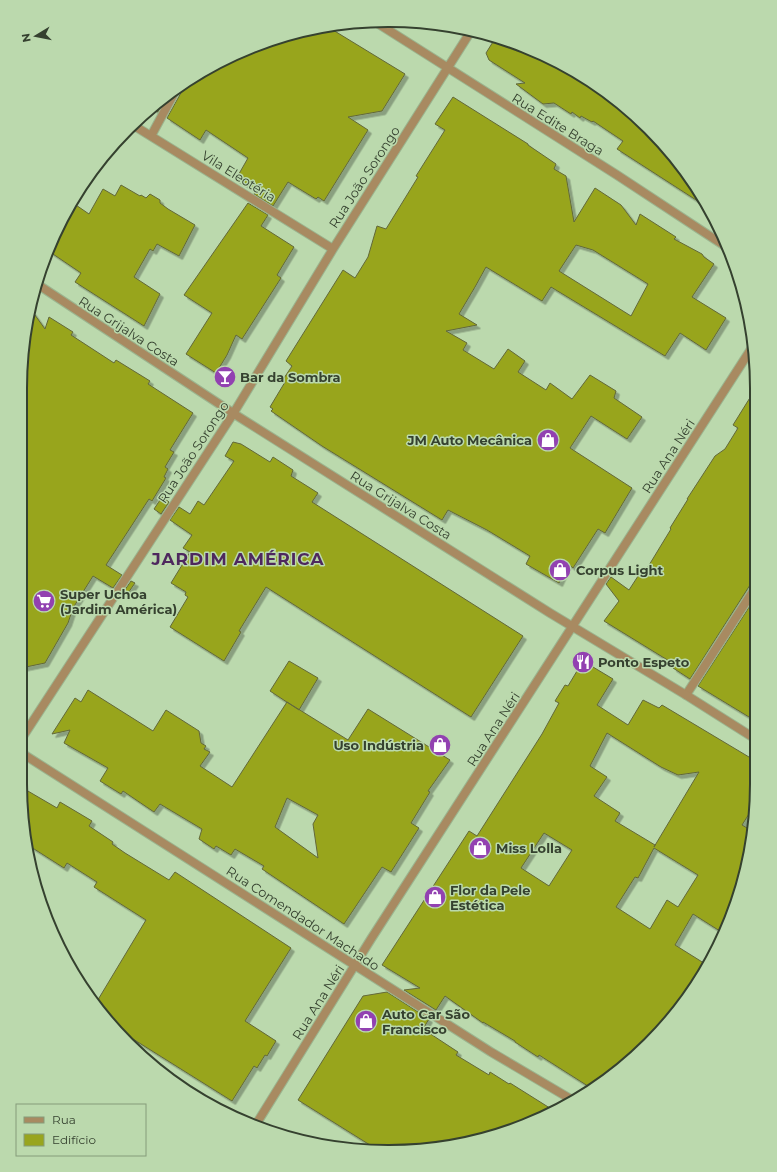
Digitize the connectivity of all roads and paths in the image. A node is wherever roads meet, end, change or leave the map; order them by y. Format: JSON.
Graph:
{"nodes":[{"id":1,"x":384,"y":27,"type":"edge"},
{"id":2,"x":468,"y":36,"type":"edge"},
{"id":3,"x":448,"y":69,"type":"junction"},
{"id":4,"x":170,"y":100,"type":"edge"},
{"id":5,"x":138,"y":128,"type":"edge"},
{"id":6,"x":151,"y":136,"type":"junction"},
{"id":7,"x":718,"y":242,"type":"edge"},
{"id":8,"x":333,"y":248,"type":"junction"},
{"id":9,"x":41,"y":287,"type":"edge"},
{"id":10,"x":748,"y":354,"type":"edge"},
{"id":11,"x":233,"y":414,"type":"junction"},
{"id":12,"x":750,"y":596,"type":"edge"},
{"id":13,"x":572,"y":627,"type":"junction"},
{"id":14,"x":686,"y":695,"type":"junction"},
{"id":15,"x":27,"y":730,"type":"edge"},
{"id":16,"x":750,"y":735,"type":"edge"},
{"id":17,"x":27,"y":756,"type":"edge"},
{"id":18,"x":355,"y":966,"type":"junction"},
{"id":19,"x":568,"y":1097,"type":"edge"},
{"id":20,"x":258,"y":1120,"type":"edge"}],
"edges":[{"from":1,"to":3,"type":"street","name":"Rua Edite Braga"},
{"from":2,"to":3,"type":"street","name":"Rua João Sorongo"},
{"from":3,"to":7,"type":"street","name":"Rua Edite Braga"},
{"from":3,"to":8,"type":"street","name":"Rua João Sorongo"},
{"from":4,"to":6,"type":"street"},
{"from":5,"to":6,"type":"street","name":"Vila Eleotéria"},
{"from":6,"to":8,"type":"street","name":"Vila Eleotéria"},
{"from":8,"to":11,"type":"street","name":"Rua João Sorongo"},
{"from":9,"to":11,"type":"street","name":"Rua Grijalva Costa"},
{"from":10,"to":13,"type":"street","name":"Rua Ana Néri"},
{"from":11,"to":13,"type":"street","name":"Rua Grijalva Costa"},
{"from":11,"to":15,"type":"street","name":"Rua João Sorongo"},
{"from":12,"to":14,"type":"street"},
{"from":13,"to":14,"type":"street","name":"Rua Grijalva Costa"},
{"from":13,"to":18,"type":"street","name":"Rua Ana Néri"},
{"from":14,"to":16,"type":"street","name":"Rua Grijalva Costa"},
{"from":17,"to":18,"type":"street","name":"Rua Comendador Machado"},
{"from":18,"to":19,"type":"street","name":"Rua Comendador Machado"},
{"from":18,"to":20,"type":"street","name":"Rua Ana Néri"}]}
